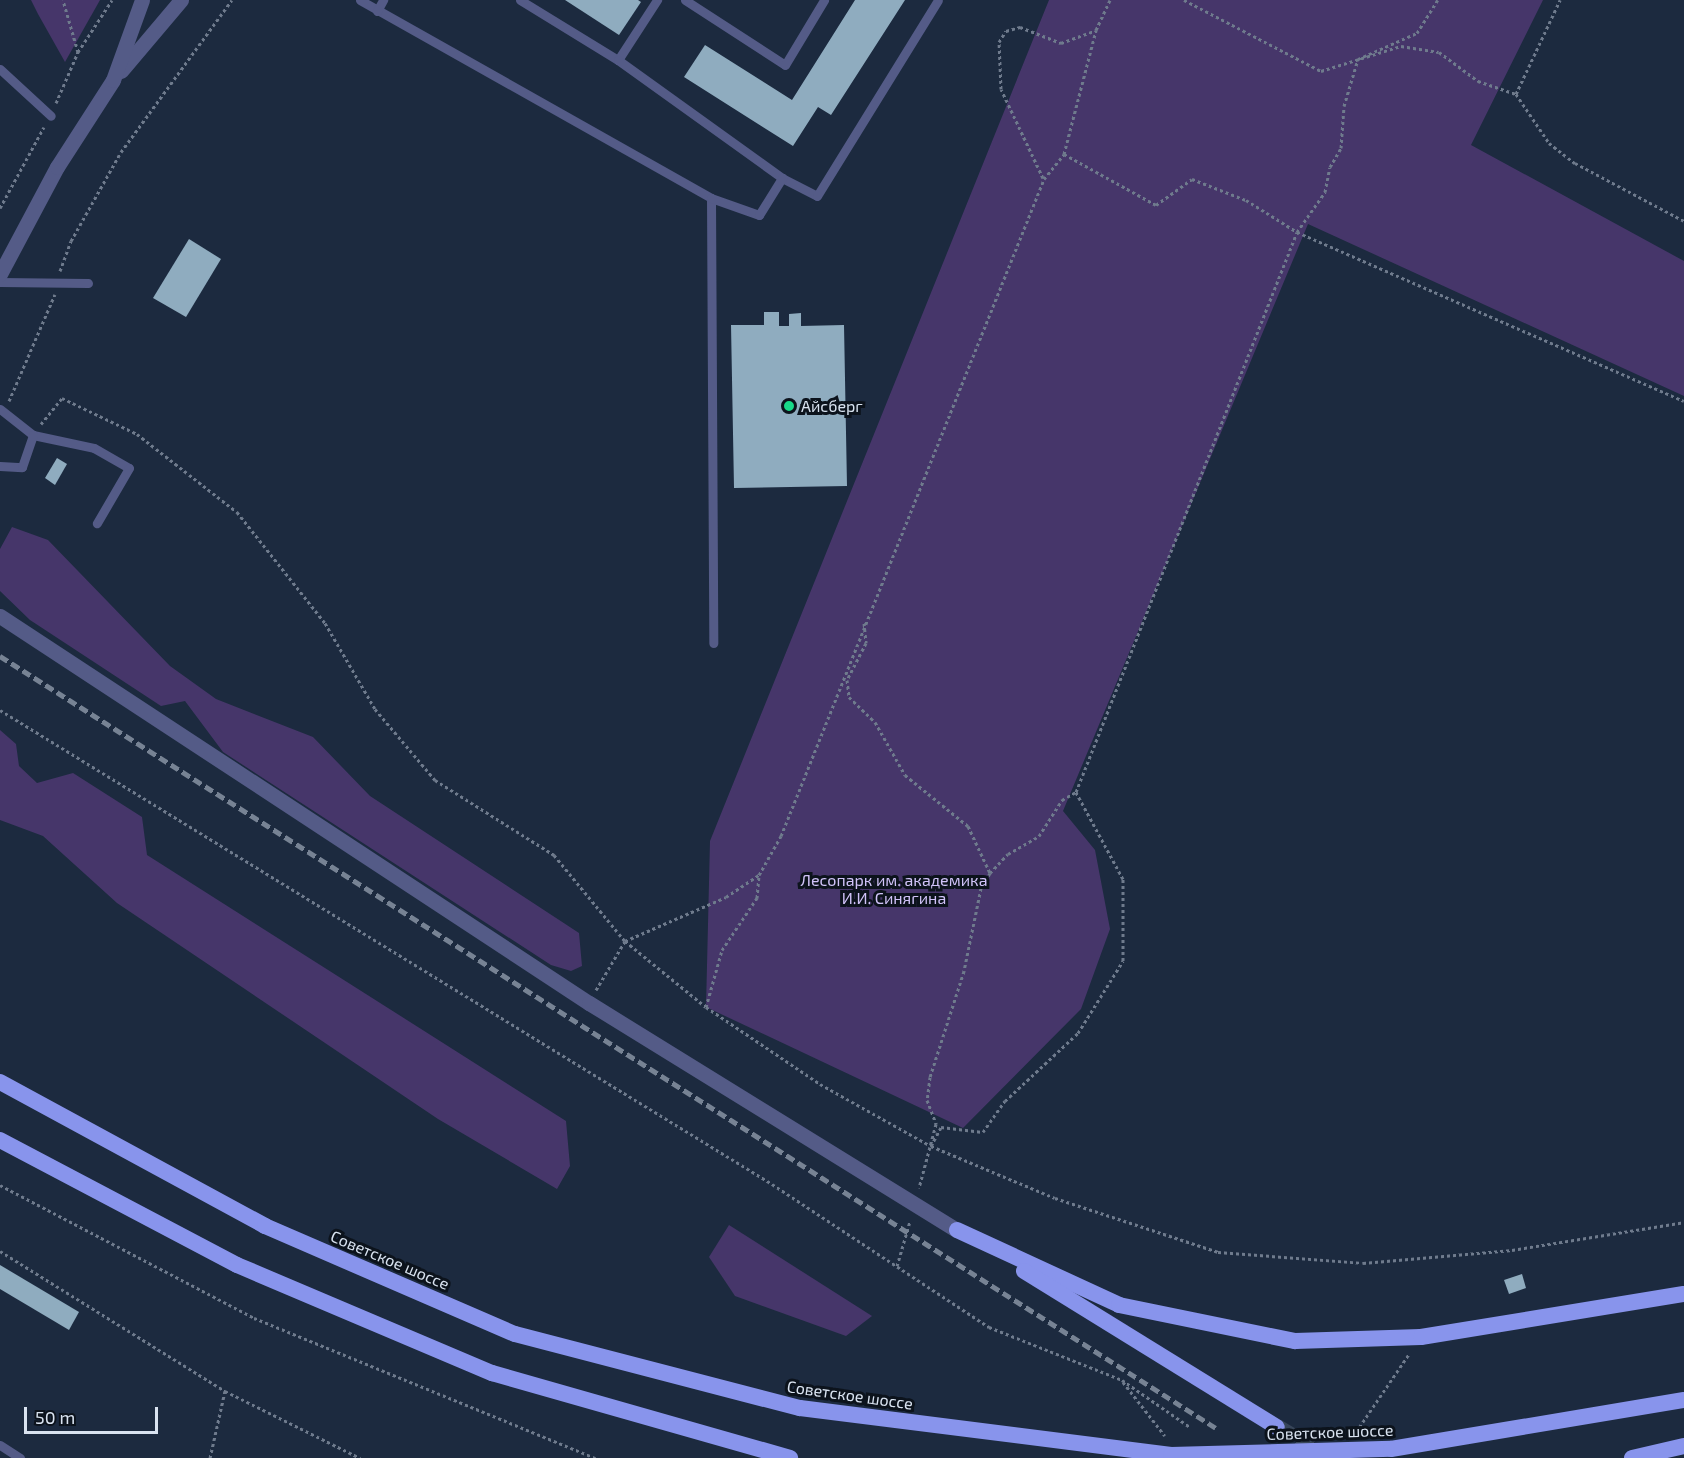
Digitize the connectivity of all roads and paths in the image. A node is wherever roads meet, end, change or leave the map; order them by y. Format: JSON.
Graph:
{"nodes":[{"id":1,"x":112,"y":0,"type":"edge"},
{"id":2,"x":142,"y":0,"type":"edge"},
{"id":3,"x":181,"y":0,"type":"edge"},
{"id":4,"x":232,"y":0,"type":"edge"},
{"id":5,"x":360,"y":0,"type":"edge"},
{"id":6,"x":383,"y":0,"type":"edge"},
{"id":7,"x":519,"y":0,"type":"edge"},
{"id":8,"x":657,"y":0,"type":"edge"},
{"id":9,"x":685,"y":0,"type":"edge"},
{"id":10,"x":824,"y":0,"type":"edge"},
{"id":11,"x":938,"y":0,"type":"edge"},
{"id":12,"x":1110,"y":0,"type":"edge"},
{"id":13,"x":1185,"y":0,"type":"edge"},
{"id":14,"x":1438,"y":0,"type":"edge"},
{"id":15,"x":1560,"y":0,"type":"edge"},
{"id":16,"x":376,"y":11,"type":"junction"},
{"id":17,"x":1096,"y":30,"type":"junction"},
{"id":18,"x":78,"y":52,"type":"dead end"},
{"id":19,"x":1358,"y":59,"type":"junction"},
{"id":20,"x":618,"y":60,"type":"junction"},
{"id":21,"x":0,"y":69,"type":"edge"},
{"id":22,"x":113,"y":80,"type":"junction"},
{"id":23,"x":1516,"y":94,"type":"junction"},
{"id":24,"x":51,"y":116,"type":"dead end"},
{"id":25,"x":1064,"y":154,"type":"junction"},
{"id":26,"x":782,"y":178,"type":"junction"},
{"id":27,"x":1044,"y":179,"type":"junction"},
{"id":28,"x":711,"y":198,"type":"junction"},
{"id":29,"x":1684,"y":221,"type":"edge"},
{"id":30,"x":1297,"y":232,"type":"junction"},
{"id":31,"x":0,"y":274,"type":"edge"},
{"id":32,"x":0,"y":282,"type":"edge"},
{"id":33,"x":60,"y":283,"type":"junction"},
{"id":34,"x":88,"y":283,"type":"dead end"},
{"id":35,"x":1684,"y":400,"type":"edge"},
{"id":36,"x":3,"y":411,"type":"edge"},
{"id":37,"x":33,"y":435,"type":"junction"},
{"id":38,"x":0,"y":466,"type":"edge"},
{"id":39,"x":97,"y":523,"type":"dead end"},
{"id":40,"x":0,"y":616,"type":"edge"},
{"id":41,"x":864,"y":622,"type":"junction"},
{"id":42,"x":713,"y":643,"type":"dead end"},
{"id":43,"x":0,"y":710,"type":"edge"},
{"id":44,"x":1076,"y":792,"type":"junction"},
{"id":45,"x":990,"y":873,"type":"junction"},
{"id":46,"x":759,"y":875,"type":"junction"},
{"id":47,"x":625,"y":941,"type":"junction"},
{"id":48,"x":589,"y":1003,"type":"junction"},
{"id":49,"x":706,"y":1007,"type":"junction"},
{"id":50,"x":0,"y":1083,"type":"edge"},
{"id":51,"x":0,"y":1140,"type":"edge"},
{"id":52,"x":931,"y":1146,"type":"junction"},
{"id":53,"x":0,"y":1185,"type":"edge"},
{"id":54,"x":1684,"y":1222,"type":"edge"},
{"id":55,"x":957,"y":1230,"type":"junction"},
{"id":56,"x":0,"y":1251,"type":"edge"},
{"id":57,"x":1684,"y":1294,"type":"edge"},
{"id":58,"x":1421,"y":1337,"type":"junction"},
{"id":59,"x":1122,"y":1380,"type":"junction"},
{"id":60,"x":225,"y":1391,"type":"junction"},
{"id":61,"x":1684,"y":1400,"type":"edge"},
{"id":62,"x":1361,"y":1425,"type":"dead end"},
{"id":63,"x":1155,"y":1427,"type":"dead end"},
{"id":64,"x":1190,"y":1428,"type":"dead end"},
{"id":65,"x":1277,"y":1428,"type":"tunnel mouth"},
{"id":66,"x":0,"y":1445,"type":"edge"},
{"id":67,"x":1684,"y":1446,"type":"edge"},
{"id":68,"x":20,"y":1458,"type":"edge"},
{"id":69,"x":210,"y":1458,"type":"edge"},
{"id":70,"x":360,"y":1458,"type":"edge"},
{"id":71,"x":595,"y":1458,"type":"edge"},
{"id":72,"x":790,"y":1458,"type":"edge"},
{"id":73,"x":1632,"y":1458,"type":"edge"}],
"edges":[{"from":1,"to":18,"type":"path"},
{"from":2,"to":22,"type":"street"},
{"from":3,"to":22,"type":"street"},
{"from":4,"to":33,"type":"path"},
{"from":5,"to":16,"type":"lane"},
{"from":6,"to":16,"type":"lane"},
{"from":7,"to":20,"type":"lane"},
{"from":8,"to":20,"type":"lane"},
{"from":9,"to":10,"type":"lane"},
{"from":11,"to":26,"type":"lane"},
{"from":12,"to":17,"type":"path"},
{"from":13,"to":19,"type":"path"},
{"from":14,"to":19,"type":"path"},
{"from":15,"to":23,"type":"path"},
{"from":16,"to":28,"type":"lane"},
{"from":17,"to":25,"type":"path"},
{"from":17,"to":27,"type":"path"},
{"from":19,"to":23,"type":"path"},
{"from":19,"to":30,"type":"path"},
{"from":20,"to":26,"type":"lane"},
{"from":21,"to":24,"type":"lane"},
{"from":22,"to":31,"type":"street"},
{"from":23,"to":29,"type":"path"},
{"from":25,"to":27,"type":"path"},
{"from":25,"to":30,"type":"path"},
{"from":26,"to":28,"type":"lane"},
{"from":27,"to":41,"type":"path"},
{"from":28,"to":42,"type":"lane"},
{"from":30,"to":35,"type":"path"},
{"from":30,"to":44,"type":"path"},
{"from":32,"to":33,"type":"lane"},
{"from":33,"to":34,"type":"lane"},
{"from":33,"to":36,"type":"path"},
{"from":36,"to":37,"type":"lane"},
{"from":37,"to":38,"type":"lane"},
{"from":37,"to":39,"type":"lane"},
{"from":37,"to":47,"type":"path"},
{"from":40,"to":48,"type":"street"},
{"from":41,"to":45,"type":"path"},
{"from":41,"to":46,"type":"path"},
{"from":43,"to":59,"type":"path"},
{"from":44,"to":45,"type":"path"},
{"from":44,"to":52,"type":"path"},
{"from":45,"to":52,"type":"path"},
{"from":46,"to":47,"type":"path"},
{"from":46,"to":49,"type":"path"},
{"from":47,"to":48,"type":"path"},
{"from":47,"to":49,"type":"path"},
{"from":48,"to":55,"type":"street"},
{"from":49,"to":52,"type":"path"},
{"from":50,"to":61,"type":"highway","name":"Советское шоссе"},
{"from":51,"to":72,"type":"highway"},
{"from":52,"to":54,"type":"path"},
{"from":53,"to":71,"type":"path"},
{"from":55,"to":58,"type":"highway"},
{"from":55,"to":65,"type":"highway"},
{"from":56,"to":60,"type":"path"},
{"from":57,"to":58,"type":"highway"},
{"from":58,"to":62,"type":"path"},
{"from":59,"to":63,"type":"path"},
{"from":59,"to":64,"type":"path"},
{"from":60,"to":69,"type":"path"},
{"from":60,"to":70,"type":"path"},
{"from":66,"to":68,"type":"lane"},
{"from":67,"to":73,"type":"highway"}]}
